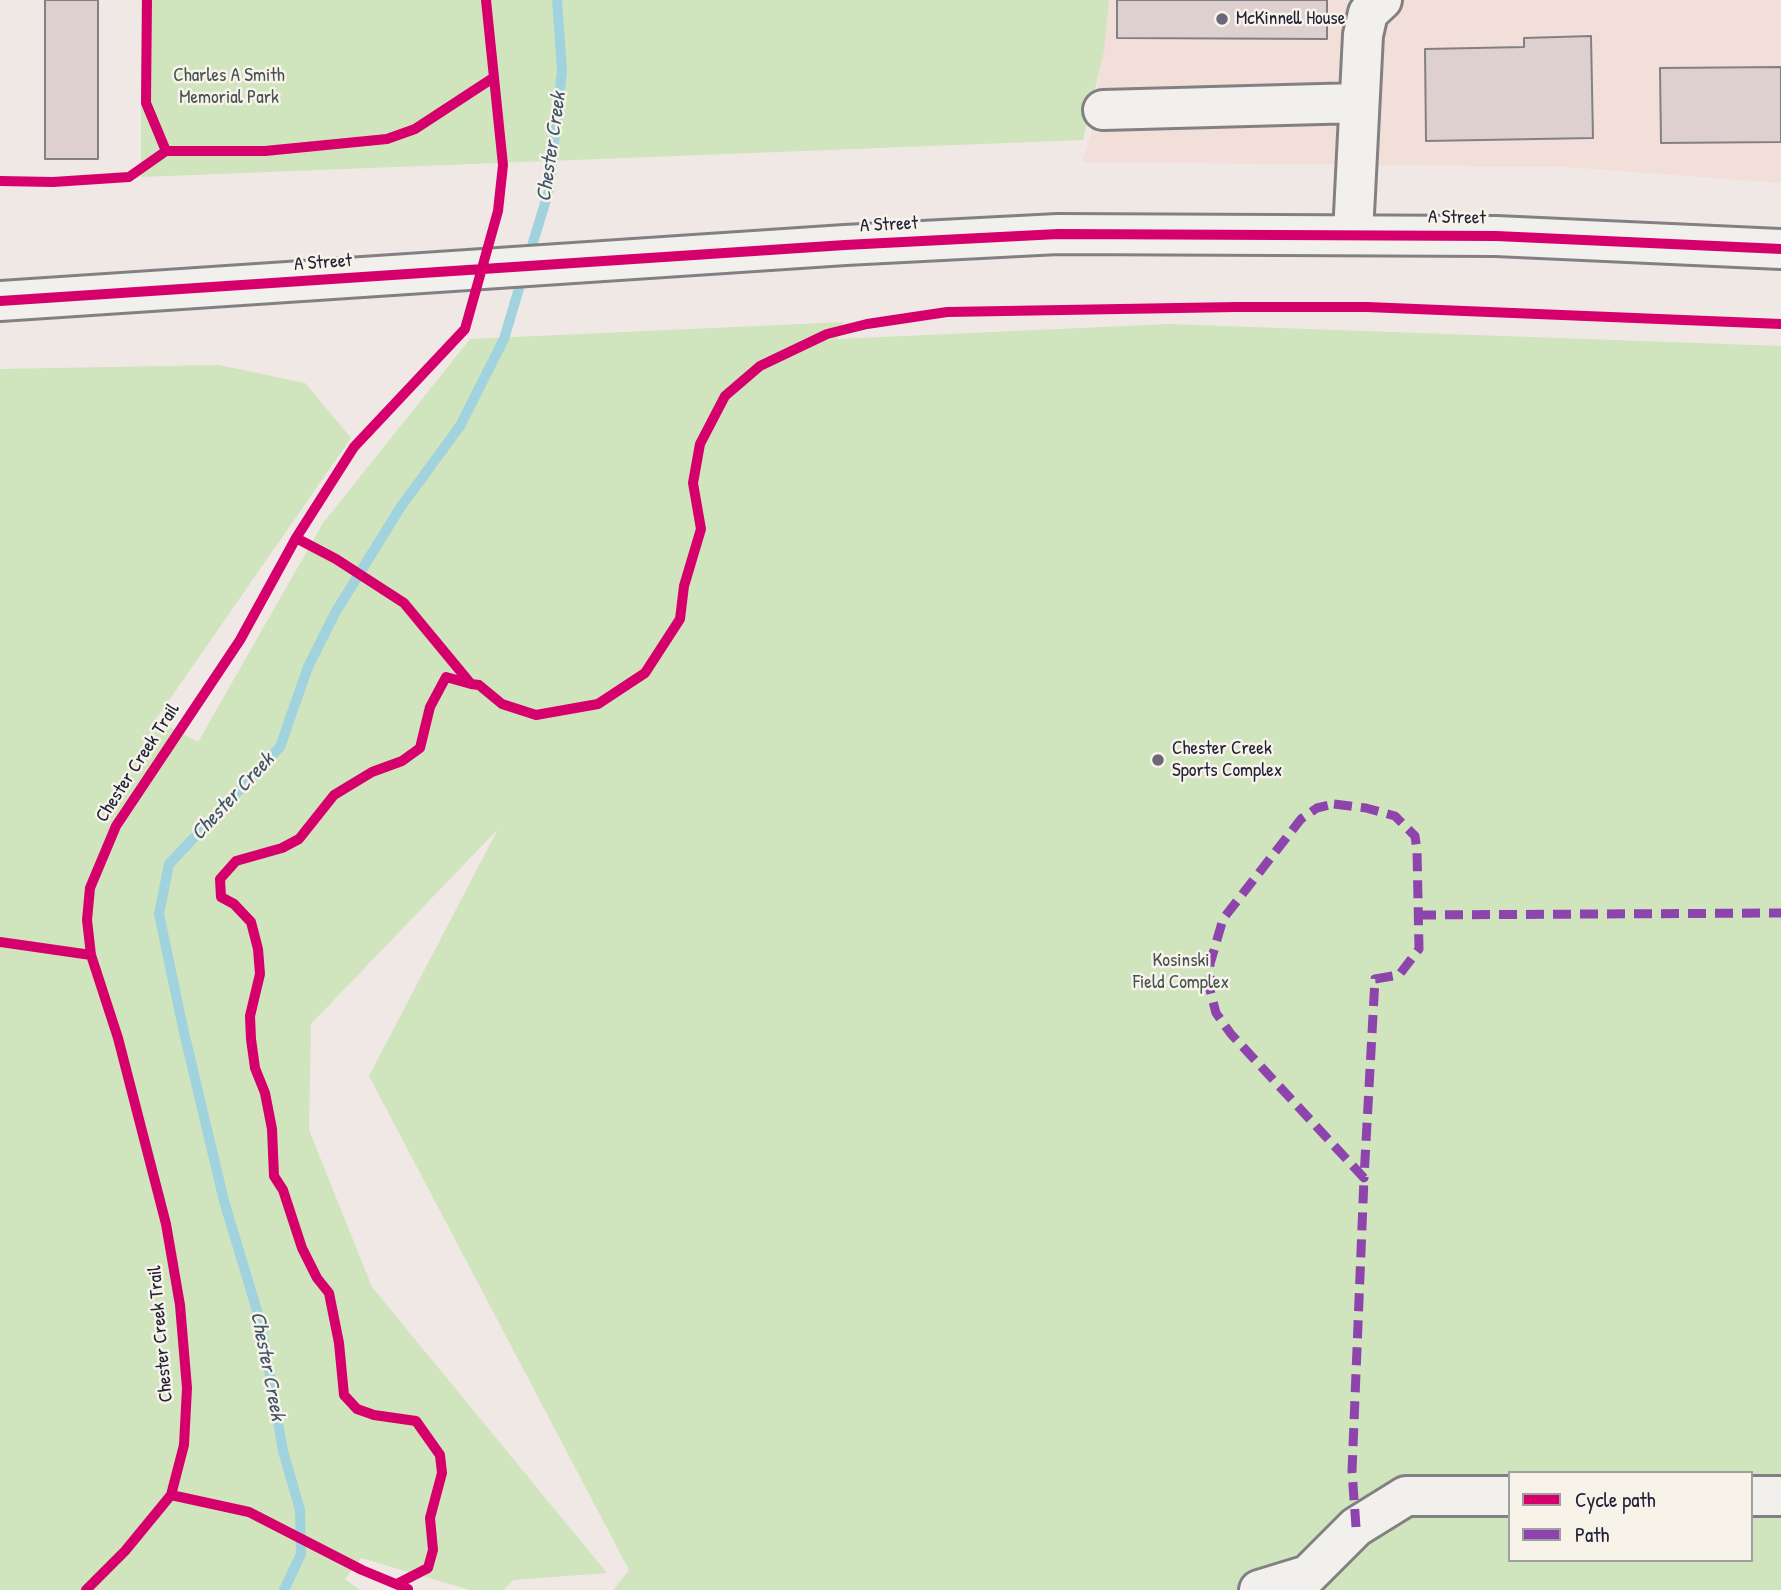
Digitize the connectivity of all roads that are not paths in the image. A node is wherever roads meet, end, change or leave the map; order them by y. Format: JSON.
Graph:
{"nodes":[{"id":1,"x":1382,"y":0,"type":"edge"},
{"id":2,"x":1359,"y":103,"type":"junction"},
{"id":3,"x":1103,"y":110,"type":"dead end"},
{"id":4,"x":1353,"y":234,"type":"junction"},
{"id":5,"x":1781,"y":250,"type":"edge"},
{"id":6,"x":0,"y":301,"type":"edge"},
{"id":7,"x":1508,"y":1496,"type":"edge"},
{"id":8,"x":1753,"y":1496,"type":"edge"},
{"id":9,"x":1781,"y":1496,"type":"edge"},
{"id":10,"x":1259,"y":1590,"type":"edge"}],
"edges":[{"from":1,"to":2,"type":"main road"},
{"from":2,"to":3,"type":"main road"},
{"from":2,"to":4,"type":"main road"},
{"from":4,"to":5,"type":"main road","name":"A Street"},
{"from":4,"to":6,"type":"main road","name":"A Street"},
{"from":7,"to":10,"type":"main road"},
{"from":8,"to":9,"type":"main road"}]}
